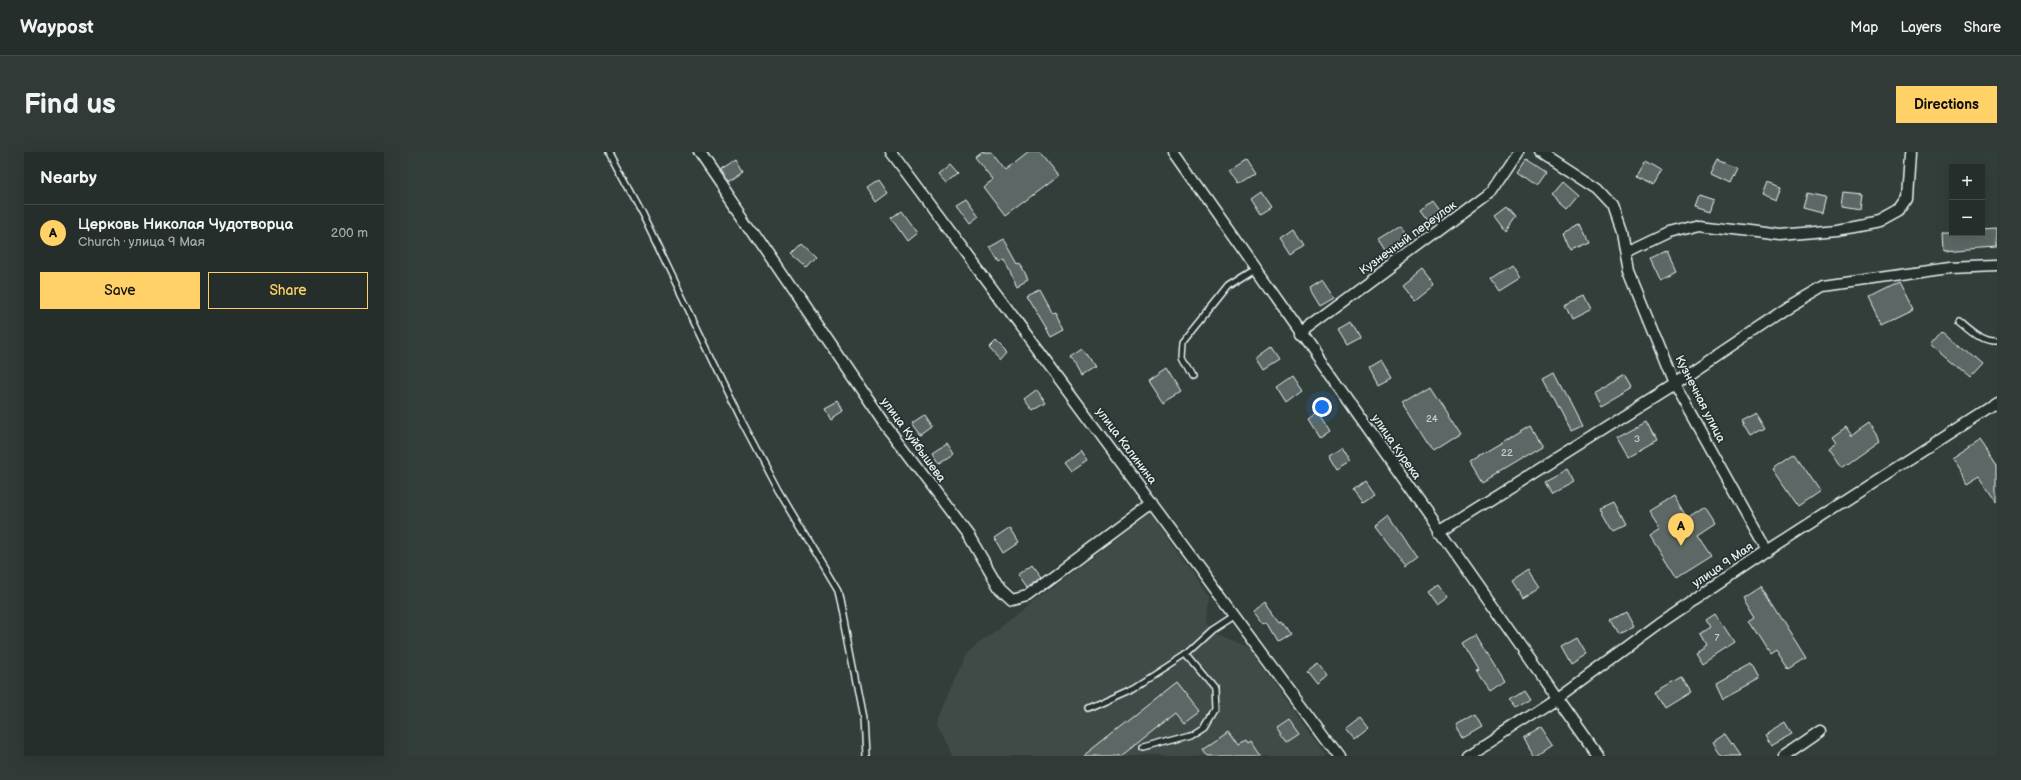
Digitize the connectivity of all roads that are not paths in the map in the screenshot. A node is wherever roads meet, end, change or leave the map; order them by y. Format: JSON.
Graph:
{"nodes":[{"id":1,"x":609,"y":152,"type":"edge"},
{"id":2,"x":699,"y":152,"type":"edge"},
{"id":3,"x":891,"y":152,"type":"edge"},
{"id":4,"x":1174,"y":152,"type":"edge"},
{"id":5,"x":1518,"y":152,"type":"edge"},
{"id":6,"x":1540,"y":152,"type":"edge"},
{"id":7,"x":1911,"y":152,"type":"edge"},
{"id":8,"x":1626,"y":253,"type":"junction"},
{"id":9,"x":1997,"y":266,"type":"edge"},
{"id":10,"x":1255,"y":269,"type":"junction"},
{"id":11,"x":1960,"y":321,"type":"dead end"},
{"id":12,"x":1300,"y":334,"type":"junction"},
{"id":13,"x":1997,"y":341,"type":"edge"},
{"id":14,"x":1192,"y":377,"type":"dead end"},
{"id":15,"x":1674,"y":384,"type":"junction"},
{"id":16,"x":1997,"y":403,"type":"edge"},
{"id":17,"x":1152,"y":503,"type":"junction"},
{"id":18,"x":1439,"y":532,"type":"junction"},
{"id":19,"x":1767,"y":551,"type":"junction"},
{"id":20,"x":1235,"y":615,"type":"junction"},
{"id":21,"x":1186,"y":654,"type":"junction"},
{"id":22,"x":1558,"y":698,"type":"junction"},
{"id":23,"x":1088,"y":708,"type":"dead end"},
{"id":24,"x":1820,"y":732,"type":"dead end"},
{"id":25,"x":1142,"y":748,"type":"dead end"},
{"id":26,"x":865,"y":756,"type":"edge"},
{"id":27,"x":1339,"y":756,"type":"edge"},
{"id":28,"x":1469,"y":756,"type":"edge"},
{"id":29,"x":1598,"y":756,"type":"edge"},
{"id":30,"x":1785,"y":756,"type":"edge"}],
"edges":[{"from":1,"to":26,"type":"lane"},
{"from":2,"to":17,"type":"street","name":"улица Куйбышева"},
{"from":3,"to":17,"type":"street","name":"улица Калинина"},
{"from":4,"to":10,"type":"street","name":"улица Курека"},
{"from":5,"to":12,"type":"street","name":"Кузнечный переулок"},
{"from":6,"to":8,"type":"street","name":"Кузнечная улица"},
{"from":7,"to":8,"type":"street"},
{"from":8,"to":15,"type":"street","name":"Кузнечная улица"},
{"from":9,"to":15,"type":"street"},
{"from":10,"to":12,"type":"street","name":"улица Курека"},
{"from":10,"to":14,"type":"lane"},
{"from":11,"to":13,"type":"lane"},
{"from":12,"to":18,"type":"street","name":"улица Курека"},
{"from":15,"to":18,"type":"street"},
{"from":15,"to":19,"type":"street","name":"Кузнечная улица"},
{"from":16,"to":19,"type":"street","name":"улица 9 Мая"},
{"from":17,"to":20,"type":"street","name":"улица Калинина"},
{"from":18,"to":22,"type":"street","name":"улица Курека"},
{"from":19,"to":22,"type":"street","name":"улица 9 Мая"},
{"from":20,"to":21,"type":"lane"},
{"from":20,"to":27,"type":"street","name":"улица Калинина"},
{"from":21,"to":23,"type":"lane"},
{"from":21,"to":25,"type":"lane"},
{"from":22,"to":28,"type":"street","name":"улица 9 Мая"},
{"from":22,"to":29,"type":"street","name":"улица Курека"},
{"from":24,"to":30,"type":"street"}]}
